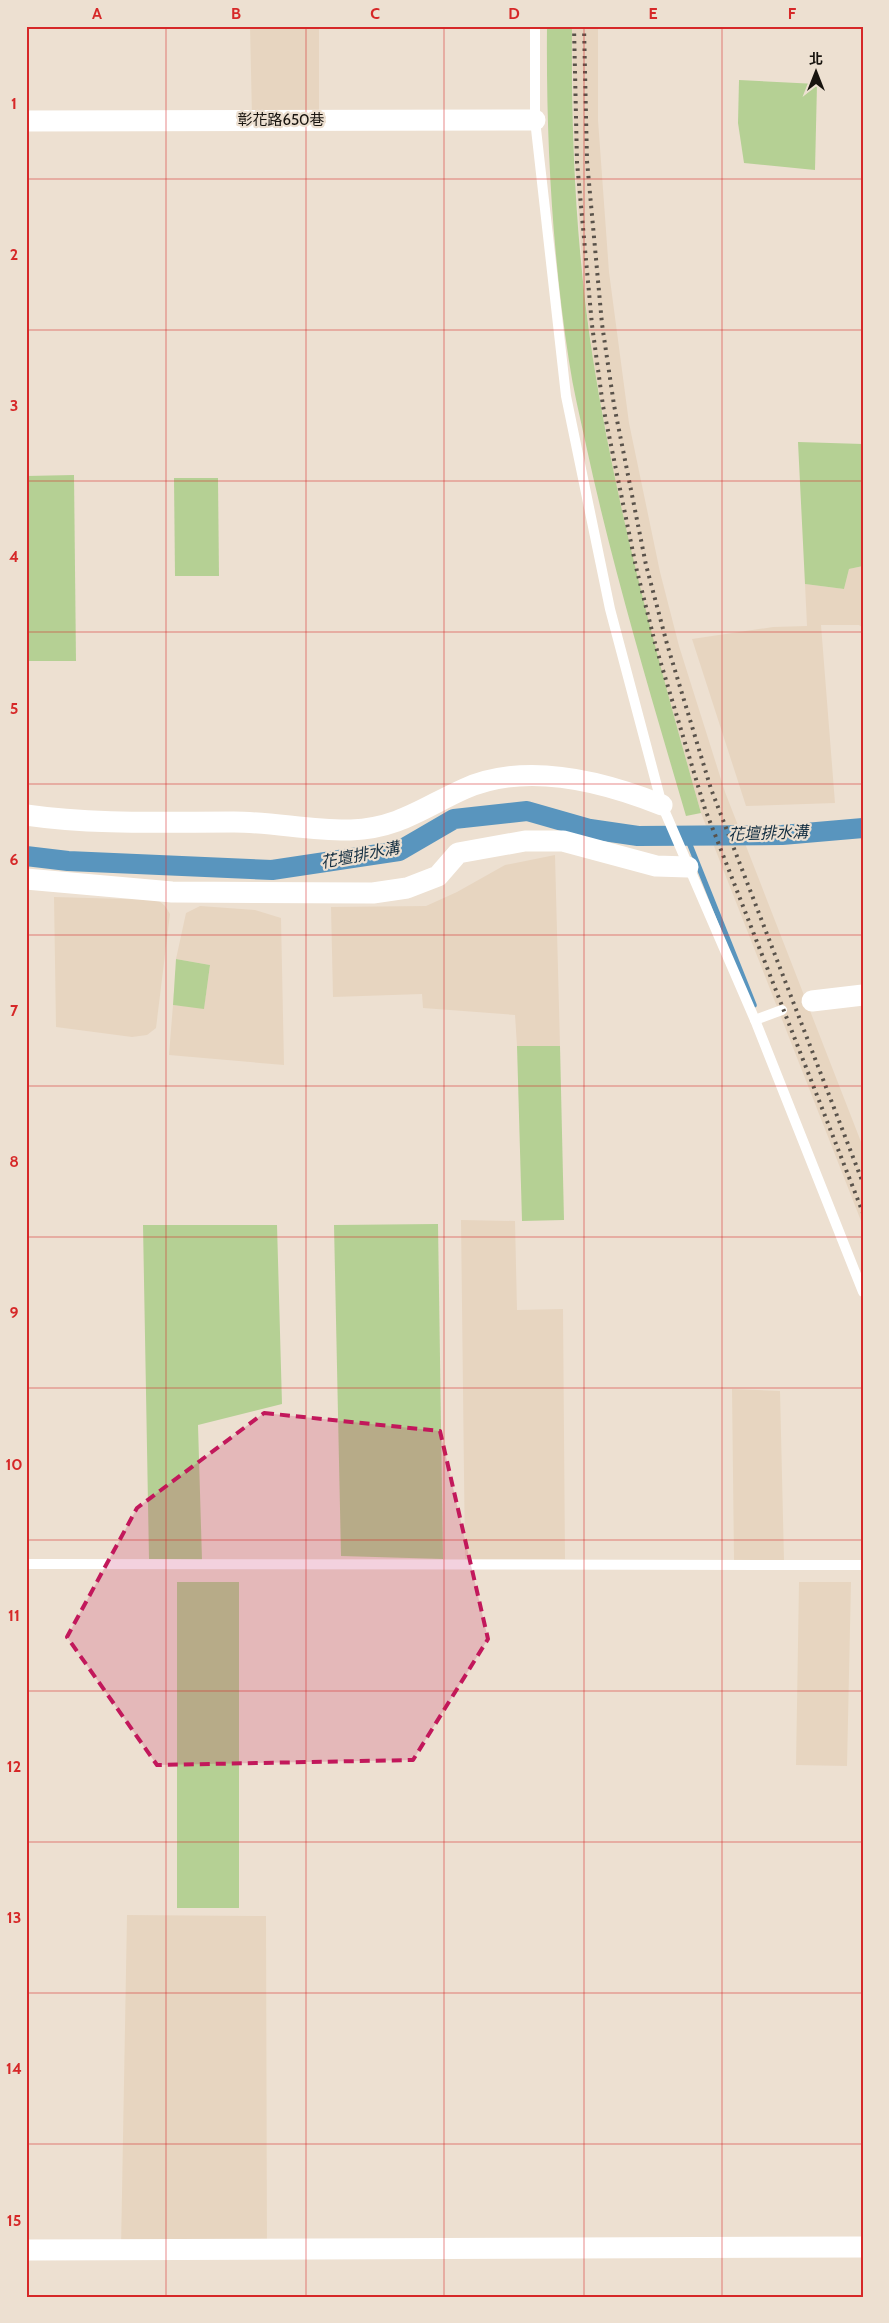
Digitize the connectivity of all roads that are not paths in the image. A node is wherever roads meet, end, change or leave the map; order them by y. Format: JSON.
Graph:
{"nodes":[{"id":1,"x":535,"y":26,"type":"edge"},
{"id":2,"x":535,"y":120,"type":"junction"},
{"id":3,"x":26,"y":121,"type":"edge"},
{"id":4,"x":664,"y":809,"type":"junction"},
{"id":5,"x":26,"y":815,"type":"edge"},
{"id":6,"x":685,"y":860,"type":"junction"},
{"id":7,"x":26,"y":879,"type":"edge"},
{"id":8,"x":863,"y":995,"type":"edge"},
{"id":9,"x":812,"y":1001,"type":"dead end"},
{"id":10,"x":782,"y":1010,"type":"dead end"},
{"id":11,"x":755,"y":1020,"type":"junction"},
{"id":12,"x":863,"y":1292,"type":"edge"},
{"id":13,"x":26,"y":1564,"type":"edge"},
{"id":14,"x":863,"y":1565,"type":"edge"},
{"id":15,"x":863,"y":2247,"type":"edge"},
{"id":16,"x":26,"y":2250,"type":"edge"}],
"edges":[{"from":1,"to":2,"type":"lane"},
{"from":2,"to":3,"type":"street","name":"彰花路650巷"},
{"from":2,"to":4,"type":"lane"},
{"from":4,"to":5,"type":"street"},
{"from":4,"to":6,"type":"lane"},
{"from":6,"to":7,"type":"street"},
{"from":6,"to":11,"type":"lane"},
{"from":8,"to":9,"type":"street"},
{"from":10,"to":11,"type":"lane"},
{"from":11,"to":12,"type":"lane"},
{"from":13,"to":14,"type":"lane"},
{"from":15,"to":16,"type":"street"}]}
